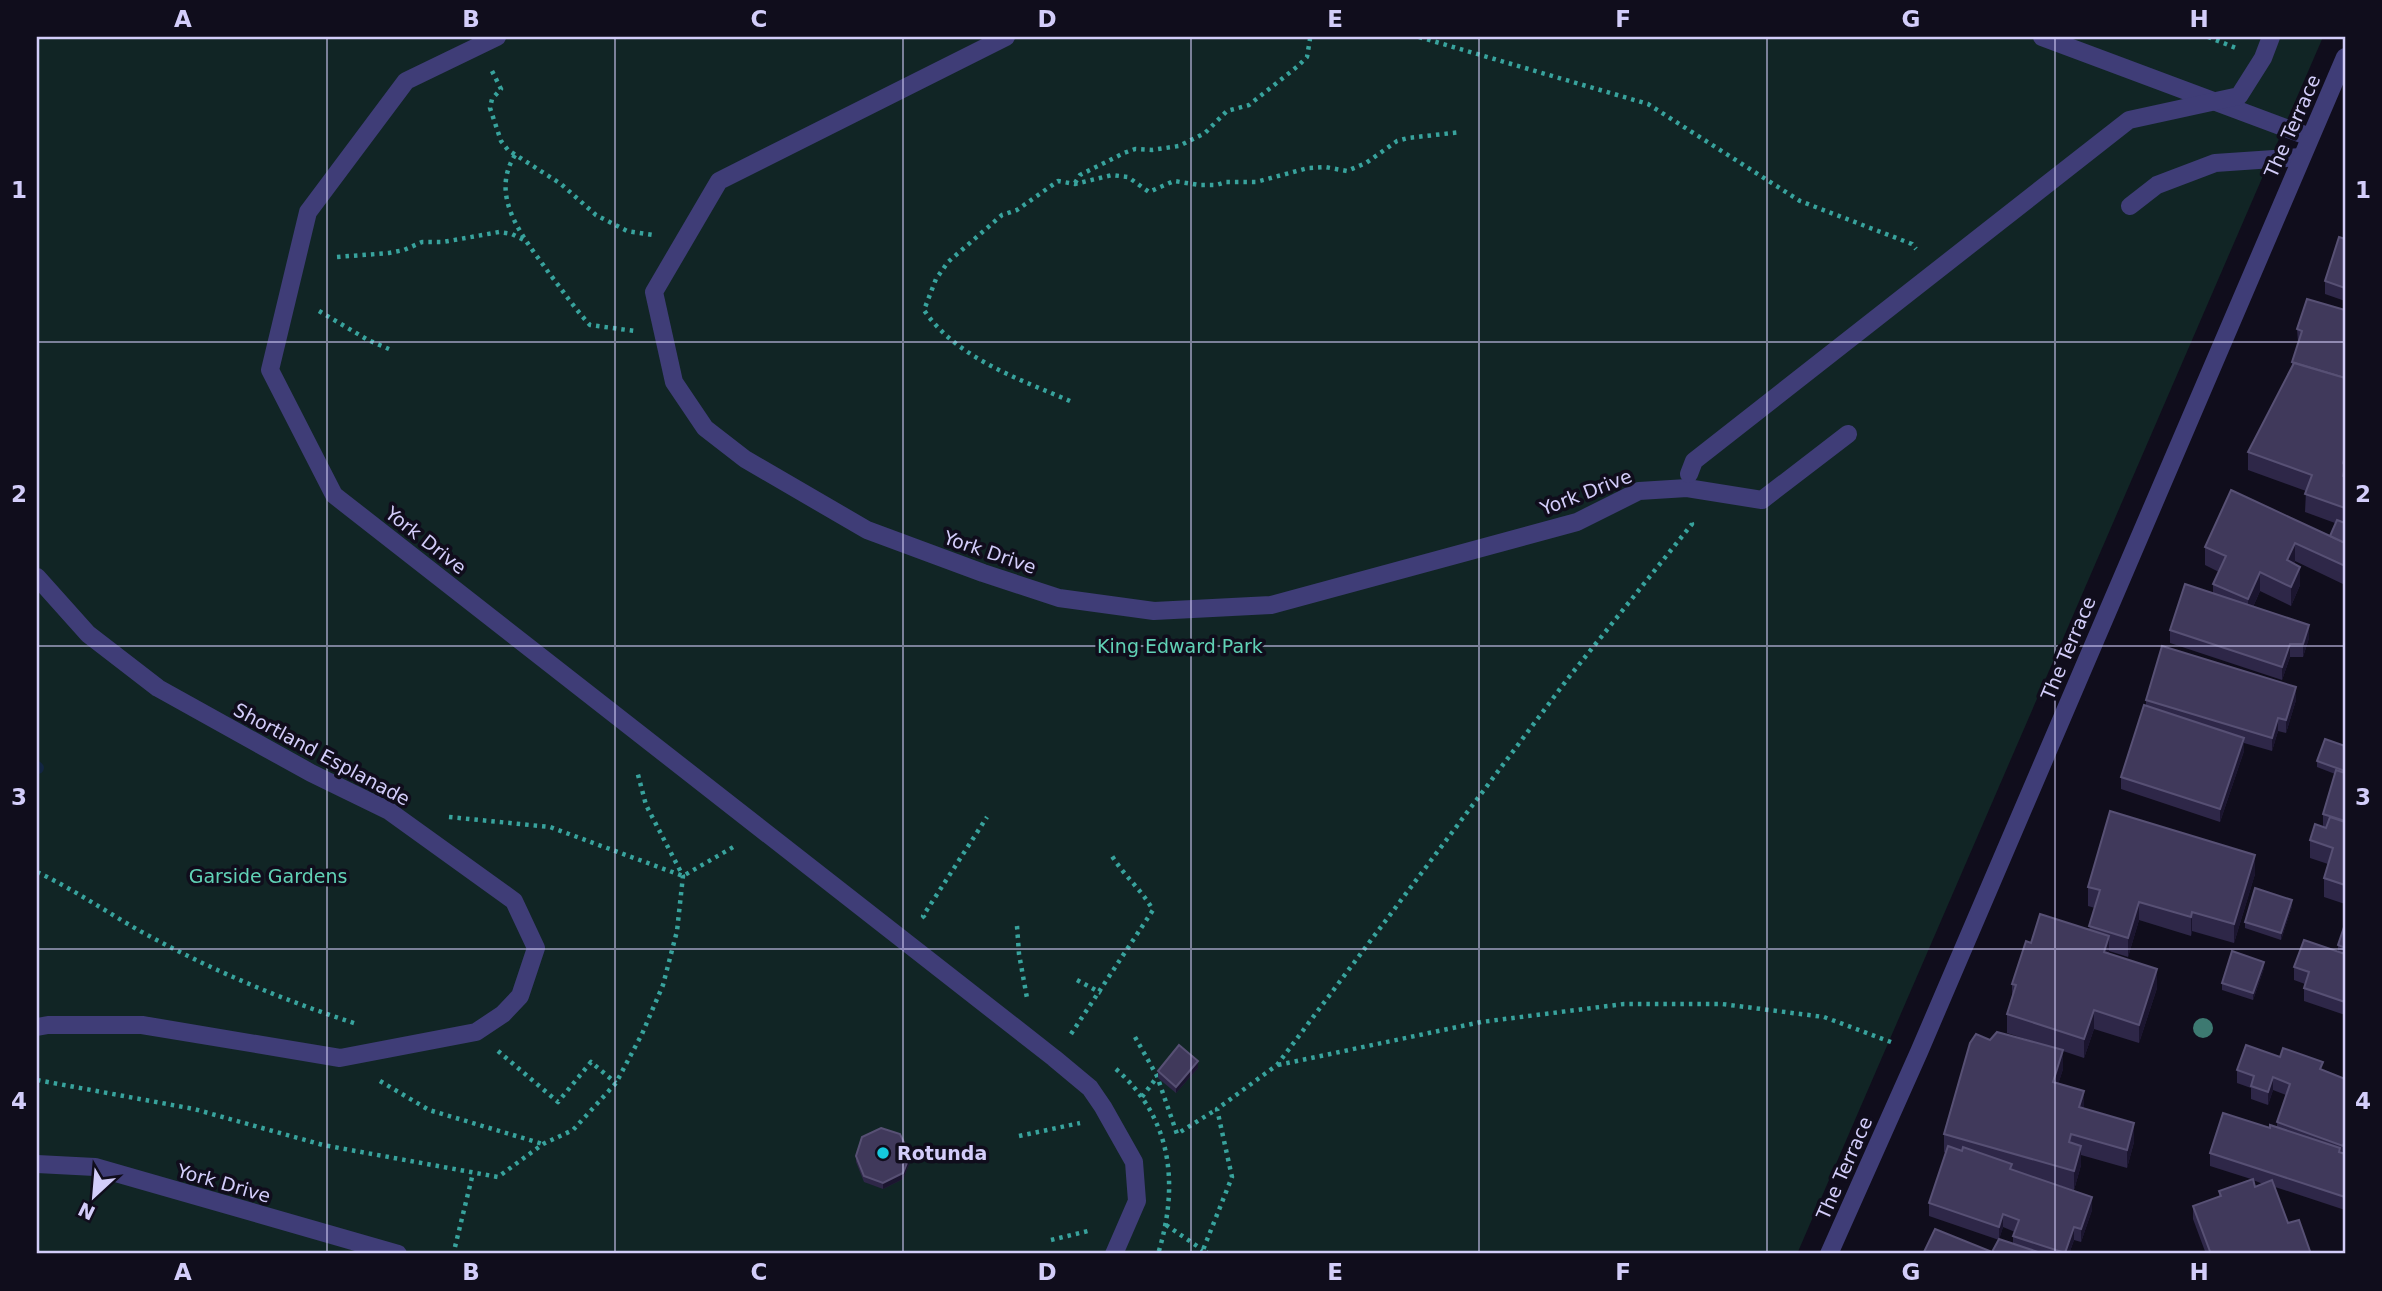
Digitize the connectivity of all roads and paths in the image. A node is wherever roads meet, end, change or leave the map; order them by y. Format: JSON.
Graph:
{"nodes":[{"id":1,"x":497,"y":37,"type":"edge"},
{"id":2,"x":1006,"y":37,"type":"edge"},
{"id":3,"x":1419,"y":37,"type":"edge"},
{"id":4,"x":2042,"y":37,"type":"edge"},
{"id":5,"x":2271,"y":37,"type":"edge"},
{"id":6,"x":1310,"y":39,"type":"dead end"},
{"id":7,"x":2345,"y":57,"type":"edge"},
{"id":8,"x":494,"y":74,"type":"dead end"},
{"id":9,"x":2219,"y":102,"type":"junction"},
{"id":10,"x":1461,"y":132,"type":"dead end"},
{"id":11,"x":2310,"y":137,"type":"junction"},
{"id":12,"x":515,"y":155,"type":"junction"},
{"id":13,"x":2301,"y":157,"type":"junction"},
{"id":14,"x":1075,"y":184,"type":"junction"},
{"id":15,"x":2130,"y":206,"type":"dead end"},
{"id":16,"x":526,"y":241,"type":"junction"},
{"id":17,"x":681,"y":245,"type":"junction"},
{"id":18,"x":337,"y":257,"type":"dead end"},
{"id":19,"x":1934,"y":272,"type":"junction"},
{"id":20,"x":319,"y":311,"type":"dead end"},
{"id":21,"x":663,"y":334,"type":"junction"},
{"id":22,"x":389,"y":349,"type":"dead end"},
{"id":23,"x":1070,"y":401,"type":"dead end"},
{"id":24,"x":1848,"y":434,"type":"dead end"},
{"id":25,"x":1688,"y":481,"type":"junction"},
{"id":26,"x":1689,"y":516,"type":"dead end"},
{"id":27,"x":37,"y":577,"type":"edge"},
{"id":28,"x":636,"y":768,"type":"dead end"},
{"id":29,"x":443,"y":816,"type":"dead end"},
{"id":30,"x":987,"y":817,"type":"dead end"},
{"id":31,"x":763,"y":830,"type":"junction"},
{"id":32,"x":1112,"y":856,"type":"dead end"},
{"id":33,"x":37,"y":872,"type":"edge"},
{"id":34,"x":683,"y":876,"type":"junction"},
{"id":35,"x":923,"y":916,"type":"dead end"},
{"id":36,"x":1017,"y":926,"type":"dead end"},
{"id":37,"x":1077,"y":979,"type":"dead end"},
{"id":38,"x":1101,"y":993,"type":"junction"},
{"id":39,"x":1027,"y":998,"type":"dead end"},
{"id":40,"x":364,"y":1026,"type":"dead end"},
{"id":41,"x":37,"y":1027,"type":"edge"},
{"id":42,"x":476,"y":1032,"type":"junction"},
{"id":43,"x":1135,"y":1037,"type":"dead end"},
{"id":44,"x":1919,"y":1052,"type":"junction"},
{"id":45,"x":341,"y":1058,"type":"junction"},
{"id":46,"x":1054,"y":1058,"type":"junction"},
{"id":47,"x":1277,"y":1065,"type":"junction"},
{"id":48,"x":1157,"y":1076,"type":"junction"},
{"id":49,"x":37,"y":1080,"type":"edge"},
{"id":50,"x":615,"y":1083,"type":"junction"},
{"id":51,"x":1142,"y":1097,"type":"dead end"},
{"id":52,"x":1217,"y":1109,"type":"junction"},
{"id":53,"x":1109,"y":1117,"type":"junction"},
{"id":54,"x":1019,"y":1136,"type":"dead end"},
{"id":55,"x":543,"y":1144,"type":"junction"},
{"id":56,"x":37,"y":1164,"type":"edge"},
{"id":57,"x":473,"y":1173,"type":"junction"},
{"id":58,"x":1167,"y":1225,"type":"dead end"},
{"id":59,"x":455,"y":1247,"type":"dead end"},
{"id":60,"x":1203,"y":1250,"type":"junction"},
{"id":61,"x":398,"y":1254,"type":"edge"},
{"id":62,"x":1114,"y":1254,"type":"edge"},
{"id":63,"x":1209,"y":1254,"type":"edge"},
{"id":64,"x":1829,"y":1254,"type":"edge"}],
"edges":[{"from":1,"to":31,"type":"street","name":"York Drive"},
{"from":2,"to":17,"type":"street","name":"York Drive"},
{"from":3,"to":19,"type":"path"},
{"from":4,"to":9,"type":"street"},
{"from":5,"to":9,"type":"street"},
{"from":6,"to":14,"type":"path"},
{"from":7,"to":11,"type":"street","name":"The Terrace"},
{"from":8,"to":12,"type":"path"},
{"from":9,"to":11,"type":"street"},
{"from":9,"to":19,"type":"street"},
{"from":10,"to":14,"type":"path"},
{"from":11,"to":13,"type":"street","name":"The Terrace"},
{"from":12,"to":16,"type":"path"},
{"from":12,"to":17,"type":"path"},
{"from":13,"to":15,"type":"street"},
{"from":13,"to":44,"type":"street","name":"The Terrace"},
{"from":14,"to":23,"type":"path"},
{"from":16,"to":18,"type":"path"},
{"from":16,"to":21,"type":"path"},
{"from":17,"to":21,"type":"street","name":"York Drive"},
{"from":19,"to":25,"type":"street"},
{"from":20,"to":22,"type":"path"},
{"from":21,"to":25,"type":"street","name":"York Drive"},
{"from":24,"to":25,"type":"street","name":"York Drive"},
{"from":26,"to":47,"type":"path"},
{"from":27,"to":42,"type":"street","name":"Shortland Esplanade"},
{"from":28,"to":34,"type":"path"},
{"from":29,"to":34,"type":"path"},
{"from":30,"to":35,"type":"path"},
{"from":31,"to":34,"type":"path"},
{"from":31,"to":46,"type":"street","name":"York Drive"},
{"from":32,"to":38,"type":"path"},
{"from":33,"to":40,"type":"path"},
{"from":34,"to":50,"type":"path"},
{"from":36,"to":39,"type":"path"},
{"from":37,"to":38,"type":"path"},
{"from":38,"to":46,"type":"path"},
{"from":41,"to":45,"type":"street","name":"Shortland Esplanade"},
{"from":42,"to":45,"type":"street","name":"Shortland Esplanade"},
{"from":42,"to":50,"type":"path"},
{"from":43,"to":48,"type":"path"},
{"from":44,"to":47,"type":"path"},
{"from":44,"to":64,"type":"street","name":"The Terrace"},
{"from":45,"to":55,"type":"path"},
{"from":46,"to":53,"type":"street","name":"York Drive"},
{"from":47,"to":52,"type":"path"},
{"from":48,"to":51,"type":"path"},
{"from":48,"to":52,"type":"path"},
{"from":49,"to":57,"type":"path"},
{"from":50,"to":55,"type":"path"},
{"from":52,"to":60,"type":"path"},
{"from":53,"to":54,"type":"path"},
{"from":53,"to":62,"type":"street","name":"York Drive"},
{"from":55,"to":57,"type":"path"},
{"from":56,"to":61,"type":"street","name":"York Drive"},
{"from":57,"to":59,"type":"path"},
{"from":58,"to":60,"type":"path"},
{"from":60,"to":63,"type":"path"}]}
